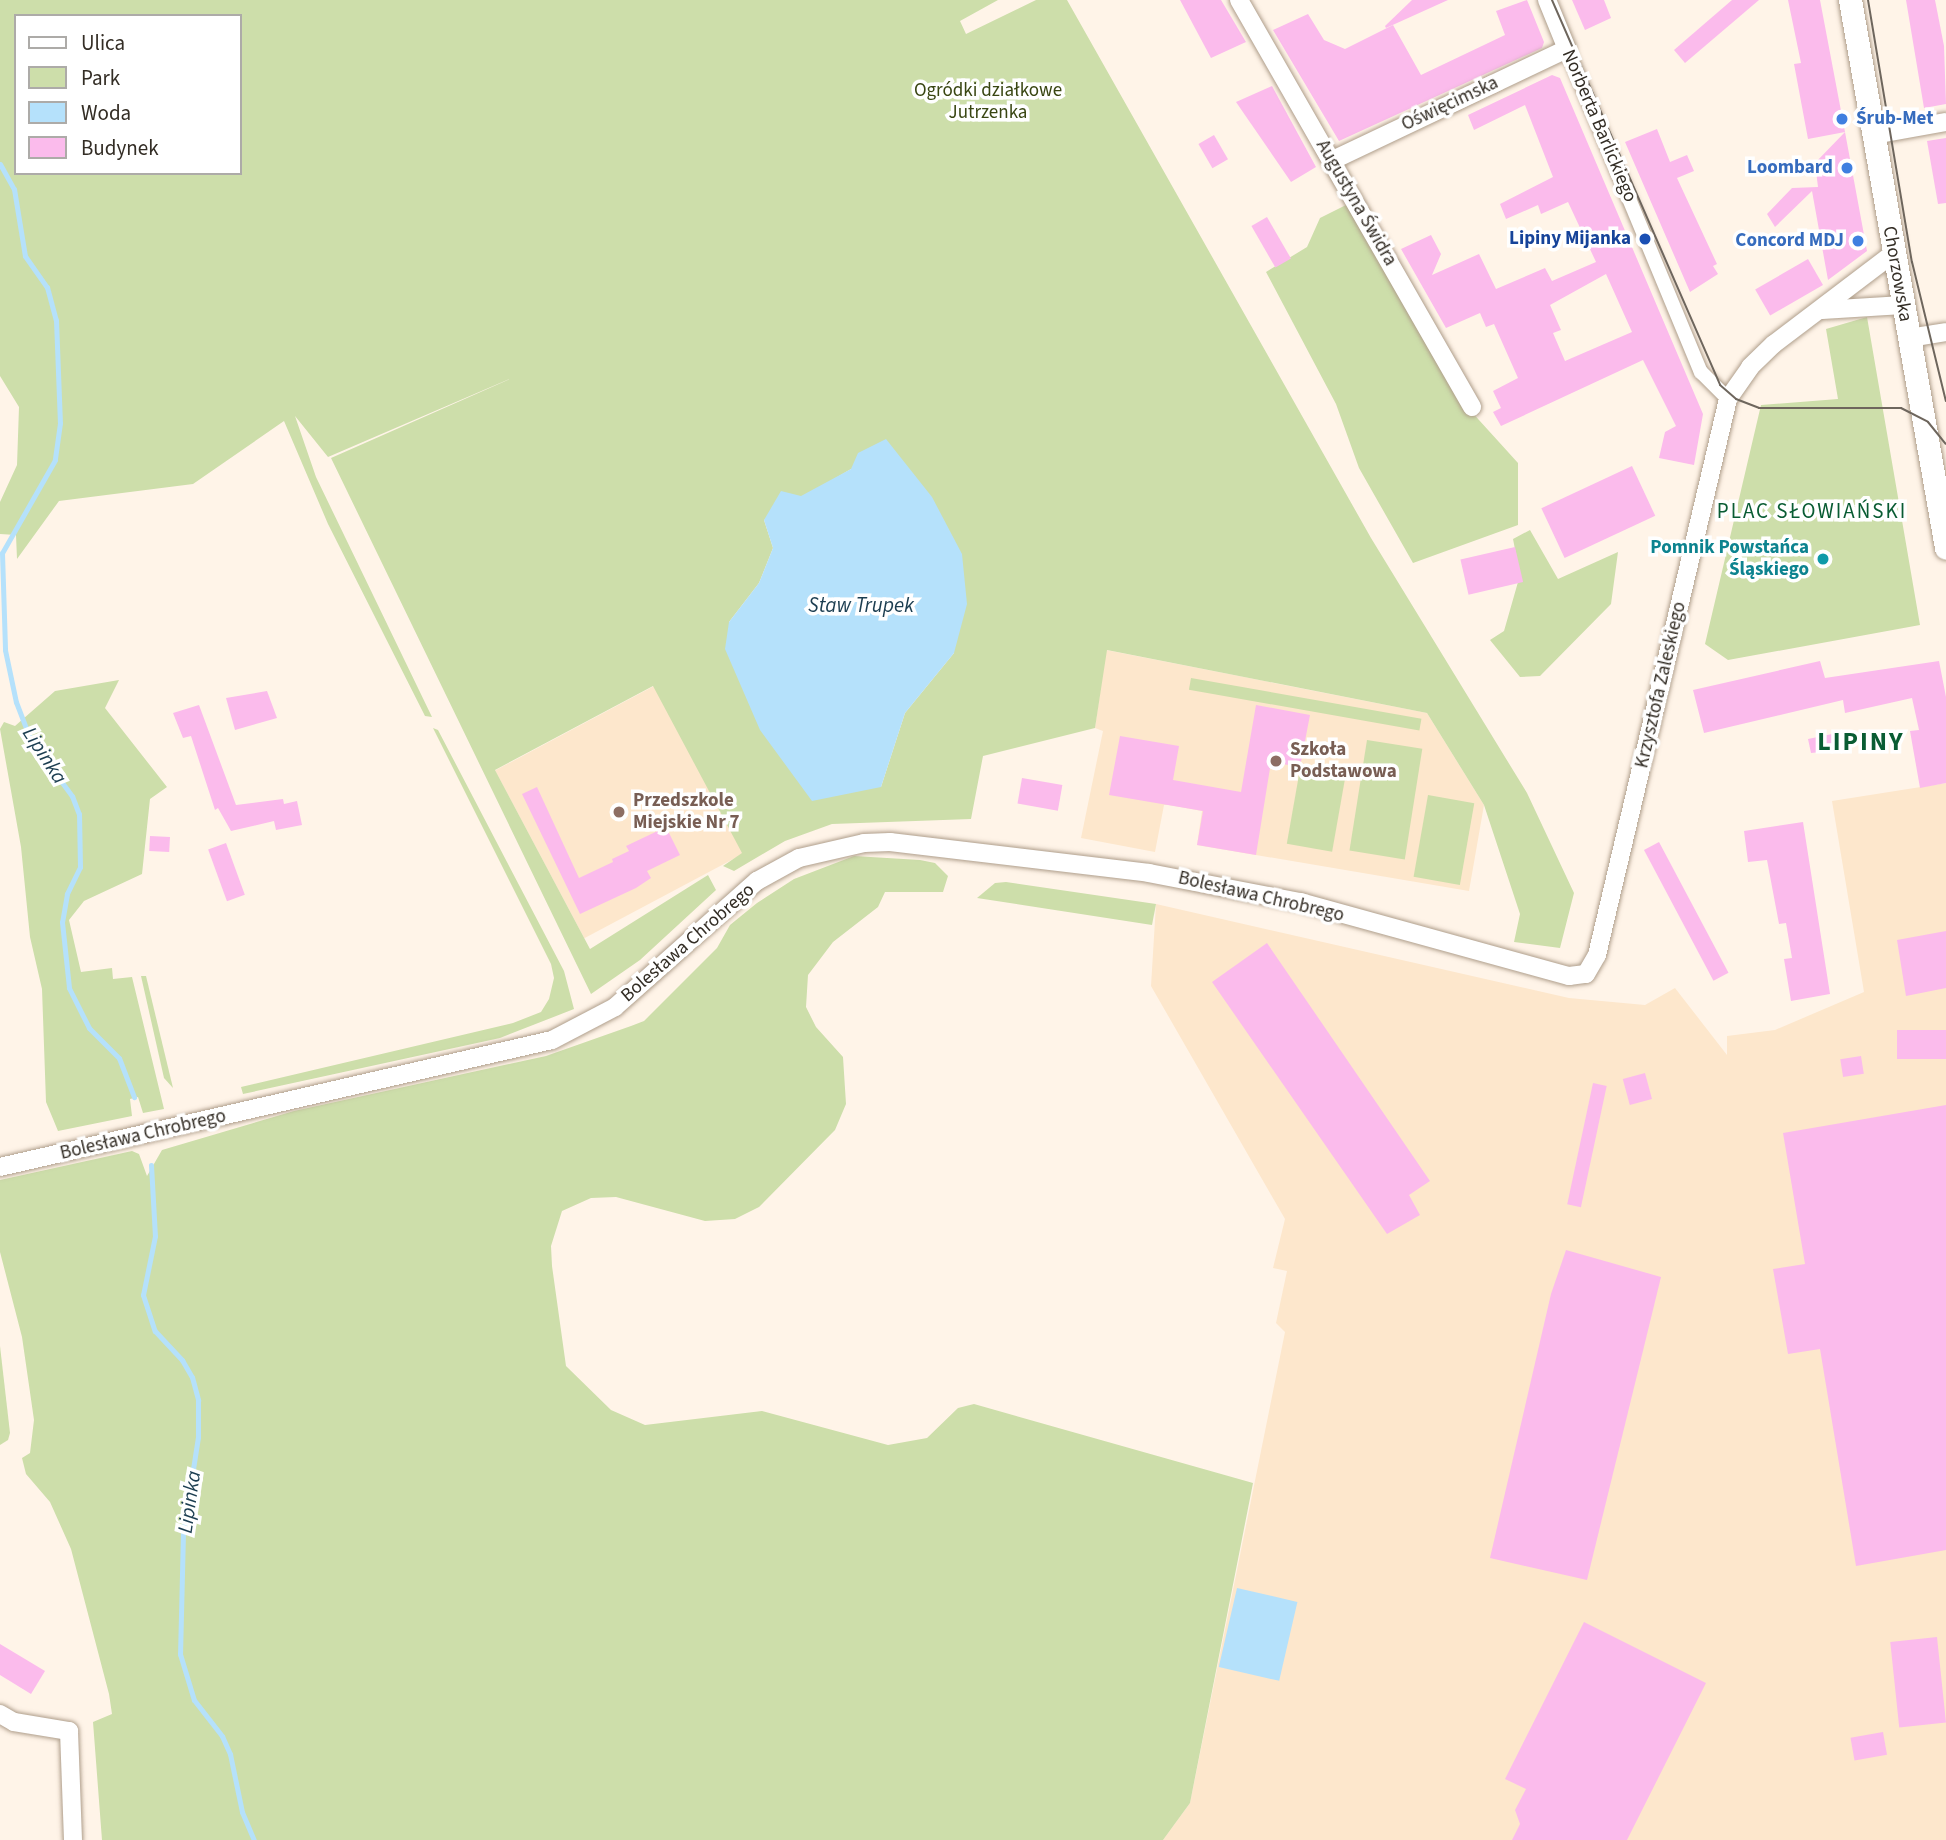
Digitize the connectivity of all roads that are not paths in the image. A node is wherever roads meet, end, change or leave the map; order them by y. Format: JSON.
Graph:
{"nodes":[{"id":1,"x":1239,"y":0,"type":"edge"},
{"id":2,"x":1547,"y":0,"type":"edge"},
{"id":3,"x":1850,"y":0,"type":"edge"},
{"id":4,"x":1567,"y":48,"type":"junction"},
{"id":5,"x":1946,"y":122,"type":"edge"},
{"id":6,"x":1873,"y":135,"type":"junction"},
{"id":7,"x":1332,"y":160,"type":"junction"},
{"id":8,"x":1894,"y":253,"type":"junction"},
{"id":9,"x":1903,"y":305,"type":"junction"},
{"id":10,"x":1822,"y":310,"type":"junction"},
{"id":11,"x":1946,"y":332,"type":"edge"},
{"id":12,"x":1909,"y":338,"type":"junction"},
{"id":13,"x":1728,"y":399,"type":"junction"},
{"id":14,"x":1472,"y":407,"type":"dead end"},
{"id":15,"x":1946,"y":548,"type":"edge"},
{"id":16,"x":1586,"y":974,"type":"joint"},
{"id":17,"x":0,"y":1167,"type":"edge"},
{"id":18,"x":0,"y":1713,"type":"edge"},
{"id":19,"x":73,"y":1840,"type":"edge"}],
"edges":[{"from":1,"to":7,"type":"street","name":"Augustyna Świdra"},
{"from":2,"to":4,"type":"street","name":"Norberta Barlickiego"},
{"from":3,"to":6,"type":"street","name":"Chorzowska"},
{"from":4,"to":7,"type":"street","name":"Oświęcimska"},
{"from":4,"to":13,"type":"street","name":"Norberta Barlickiego"},
{"from":5,"to":6,"type":"street"},
{"from":6,"to":8,"type":"street","name":"Chorzowska"},
{"from":7,"to":14,"type":"street","name":"Augustyna Świdra"},
{"from":8,"to":9,"type":"street","name":"Chorzowska"},
{"from":8,"to":10,"type":"street","name":"Krzysztofa Zaleskiego"},
{"from":9,"to":10,"type":"street"},
{"from":9,"to":12,"type":"street","name":"Chorzowska"},
{"from":10,"to":13,"type":"street","name":"Krzysztofa Zaleskiego"},
{"from":11,"to":12,"type":"street"},
{"from":12,"to":15,"type":"street","name":"Chorzowska"},
{"from":13,"to":16,"type":"street","name":"Krzysztofa Zaleskiego"},
{"from":16,"to":17,"type":"street","name":"Bolesława Chrobrego"},
{"from":18,"to":19,"type":"street"}]}
